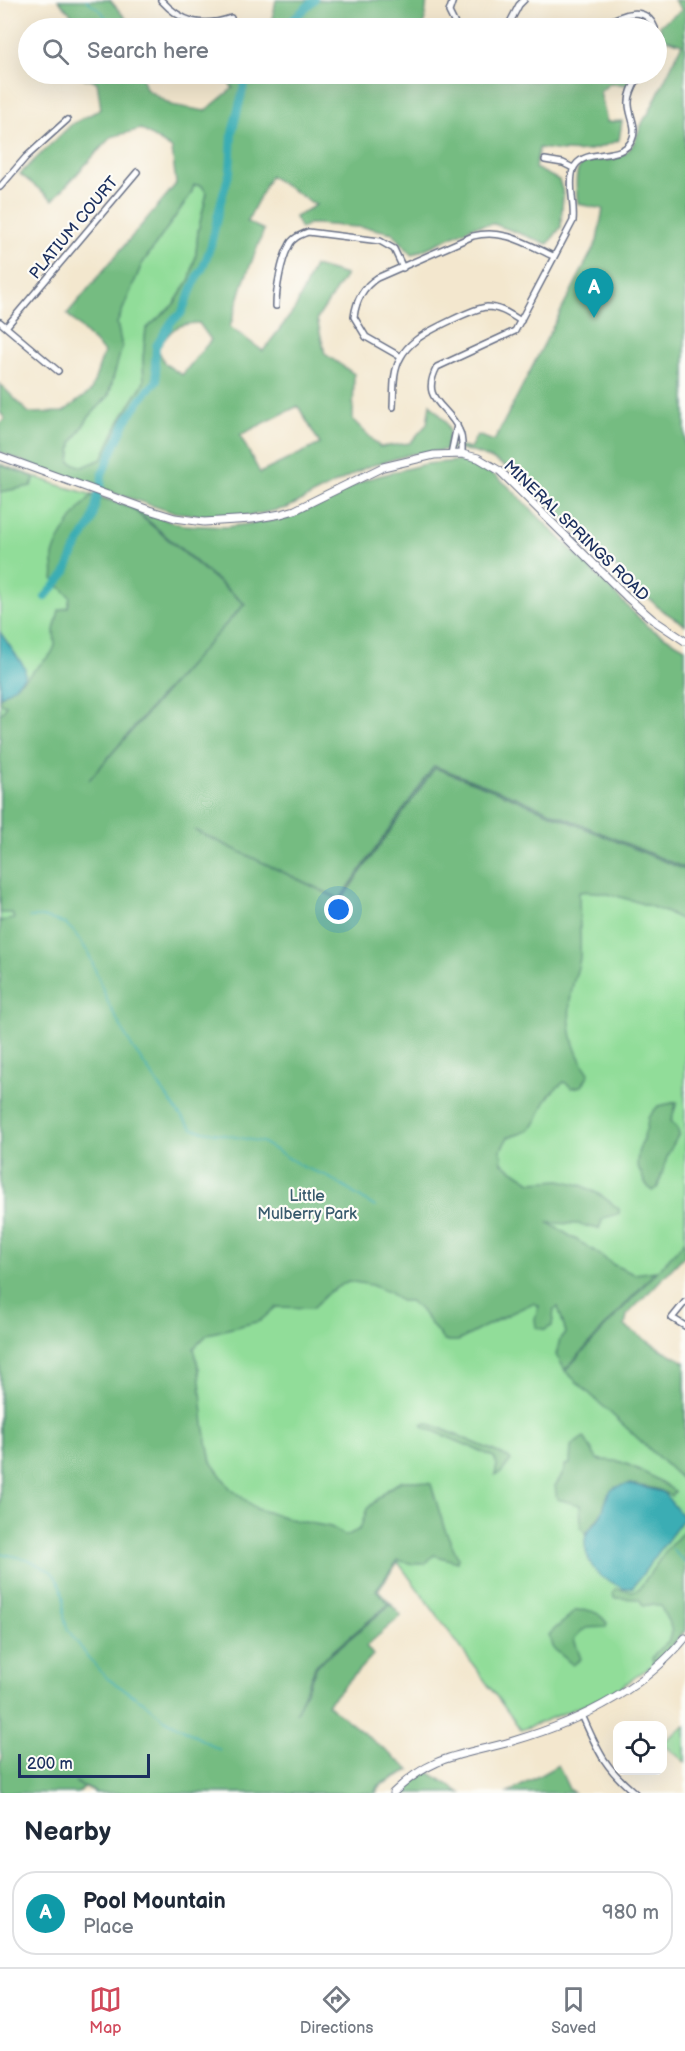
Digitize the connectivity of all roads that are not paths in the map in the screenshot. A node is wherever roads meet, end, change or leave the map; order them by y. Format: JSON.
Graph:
{"nodes":[{"id":1,"x":161,"y":0,"type":"edge"},
{"id":2,"x":453,"y":0,"type":"edge"},
{"id":3,"x":524,"y":0,"type":"edge"},
{"id":4,"x":183,"y":18,"type":"edge"},
{"id":5,"x":452,"y":18,"type":"edge"},
{"id":6,"x":512,"y":18,"type":"edge"},
{"id":7,"x":616,"y":18,"type":"edge"},
{"id":8,"x":648,"y":18,"type":"edge"},
{"id":9,"x":635,"y":84,"type":"edge"},
{"id":10,"x":67,"y":120,"type":"dead end"},
{"id":11,"x":545,"y":160,"type":"dead end"},
{"id":12,"x":573,"y":168,"type":"junction"},
{"id":13,"x":137,"y":172,"type":"dead end"},
{"id":14,"x":0,"y":187,"type":"edge"},
{"id":15,"x":553,"y":256,"type":"junction"},
{"id":16,"x":403,"y":268,"type":"junction"},
{"id":17,"x":276,"y":306,"type":"dead end"},
{"id":18,"x":522,"y":321,"type":"junction"},
{"id":19,"x":0,"y":322,"type":"edge"},
{"id":20,"x":6,"y":327,"type":"junction"},
{"id":21,"x":401,"y":357,"type":"junction"},
{"id":22,"x":58,"y":371,"type":"dead end"},
{"id":23,"x":393,"y":407,"type":"dead end"},
{"id":24,"x":457,"y":425,"type":"junction"},
{"id":25,"x":451,"y":454,"type":"junction"},
{"id":26,"x":462,"y":454,"type":"junction"},
{"id":27,"x":0,"y":456,"type":"edge"},
{"id":28,"x":685,"y":641,"type":"edge"},
{"id":29,"x":685,"y":1302,"type":"edge"},
{"id":30,"x":685,"y":1326,"type":"edge"},
{"id":31,"x":685,"y":1638,"type":"edge"},
{"id":32,"x":582,"y":1715,"type":"junction"},
{"id":33,"x":393,"y":1793,"type":"edge"},
{"id":34,"x":635,"y":1793,"type":"edge"}],
"edges":[{"from":1,"to":4,"type":"street"},
{"from":2,"to":5,"type":"street"},
{"from":3,"to":6,"type":"street"},
{"from":7,"to":8,"type":"street"},
{"from":9,"to":12,"type":"street"},
{"from":10,"to":14,"type":"street"},
{"from":11,"to":12,"type":"street"},
{"from":12,"to":15,"type":"street"},
{"from":13,"to":20,"type":"street","name":"PLATIUM COURT"},
{"from":15,"to":16,"type":"street"},
{"from":15,"to":18,"type":"street"},
{"from":16,"to":17,"type":"street"},
{"from":16,"to":21,"type":"street"},
{"from":18,"to":21,"type":"street"},
{"from":18,"to":24,"type":"street"},
{"from":19,"to":20,"type":"street"},
{"from":20,"to":22,"type":"street"},
{"from":21,"to":23,"type":"street"},
{"from":24,"to":25,"type":"street"},
{"from":24,"to":26,"type":"street"},
{"from":25,"to":26,"type":"street","name":"MINERAL SPRINGS ROAD"},
{"from":25,"to":27,"type":"street","name":"MINERAL SPRINGS ROAD"},
{"from":26,"to":28,"type":"street","name":"MINERAL SPRINGS ROAD"},
{"from":29,"to":30,"type":"street"},
{"from":31,"to":32,"type":"street"},
{"from":32,"to":33,"type":"street"},
{"from":32,"to":34,"type":"street"}]}
